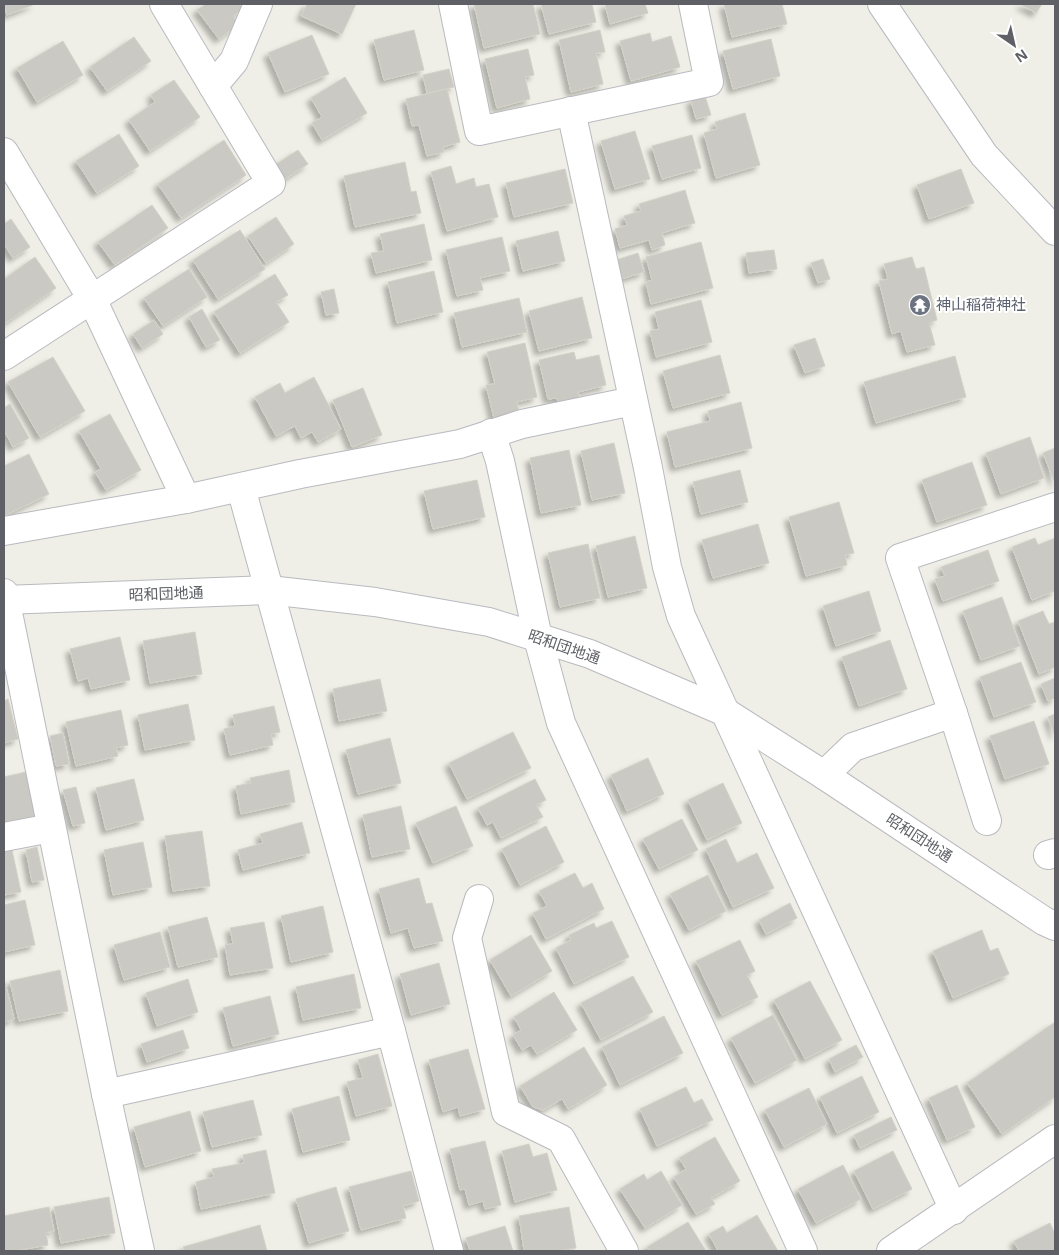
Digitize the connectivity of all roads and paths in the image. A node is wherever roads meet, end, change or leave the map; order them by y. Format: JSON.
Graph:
{"nodes":[{"id":1,"x":164,"y":4,"type":"edge"},
{"id":2,"x":258,"y":4,"type":"edge"},
{"id":3,"x":453,"y":4,"type":"edge"},
{"id":4,"x":693,"y":4,"type":"edge"},
{"id":5,"x":882,"y":4,"type":"edge"},
{"id":6,"x":213,"y":86,"type":"junction"},
{"id":7,"x":571,"y":111,"type":"junction"},
{"id":8,"x":4,"y":152,"type":"edge"},
{"id":9,"x":1055,"y":231,"type":"edge"},
{"id":10,"x":92,"y":299,"type":"junction"},
{"id":11,"x":4,"y":356,"type":"edge"},
{"id":12,"x":633,"y":401,"type":"junction"},
{"id":13,"x":491,"y":433,"type":"junction"},
{"id":14,"x":241,"y":488,"type":"junction"},
{"id":15,"x":186,"y":499,"type":"junction"},
{"id":16,"x":1055,"y":508,"type":"edge"},
{"id":17,"x":4,"y":531,"type":"edge"},
{"id":18,"x":269,"y":590,"type":"junction"},
{"id":19,"x":4,"y":598,"type":"edge"},
{"id":20,"x":538,"y":638,"type":"junction"},
{"id":21,"x":725,"y":712,"type":"junction"},
{"id":22,"x":954,"y":713,"type":"junction"},
{"id":23,"x":824,"y":775,"type":"junction"},
{"id":24,"x":987,"y":821,"type":"dead end"},
{"id":25,"x":51,"y":828,"type":"junction"},
{"id":26,"x":4,"y":837,"type":"edge"},
{"id":27,"x":479,"y":900,"type":"dead end"},
{"id":28,"x":1055,"y":926,"type":"edge"},
{"id":29,"x":391,"y":1032,"type":"junction"},
{"id":30,"x":106,"y":1094,"type":"junction"},
{"id":31,"x":1055,"y":1139,"type":"edge"},
{"id":32,"x":954,"y":1210,"type":"junction"},
{"id":33,"x":140,"y":1251,"type":"edge"},
{"id":34,"x":449,"y":1251,"type":"edge"},
{"id":35,"x":624,"y":1251,"type":"edge"},
{"id":36,"x":803,"y":1251,"type":"edge"},
{"id":37,"x":891,"y":1251,"type":"edge"}],
"edges":[{"from":1,"to":6,"type":"street"},
{"from":2,"to":6,"type":"street"},
{"from":3,"to":7,"type":"street"},
{"from":4,"to":7,"type":"street"},
{"from":5,"to":9,"type":"street"},
{"from":6,"to":10,"type":"street"},
{"from":7,"to":12,"type":"street"},
{"from":8,"to":10,"type":"street"},
{"from":10,"to":11,"type":"street"},
{"from":10,"to":15,"type":"street"},
{"from":12,"to":13,"type":"street"},
{"from":12,"to":21,"type":"street"},
{"from":13,"to":14,"type":"street"},
{"from":13,"to":20,"type":"street"},
{"from":14,"to":15,"type":"street"},
{"from":14,"to":18,"type":"street"},
{"from":15,"to":17,"type":"street"},
{"from":16,"to":22,"type":"street"},
{"from":18,"to":19,"type":"street","name":"昭和団地通"},
{"from":18,"to":20,"type":"street","name":"昭和団地通"},
{"from":18,"to":29,"type":"street"},
{"from":19,"to":25,"type":"street"},
{"from":20,"to":21,"type":"street","name":"昭和団地通"},
{"from":20,"to":36,"type":"street"},
{"from":21,"to":23,"type":"street","name":"昭和団地通"},
{"from":21,"to":32,"type":"street"},
{"from":22,"to":23,"type":"street"},
{"from":22,"to":24,"type":"street"},
{"from":23,"to":28,"type":"street","name":"昭和団地通"},
{"from":25,"to":26,"type":"street"},
{"from":25,"to":30,"type":"street"},
{"from":27,"to":35,"type":"street"},
{"from":29,"to":30,"type":"street"},
{"from":29,"to":34,"type":"street"},
{"from":30,"to":33,"type":"street"},
{"from":31,"to":32,"type":"street"},
{"from":32,"to":37,"type":"street"}]}
